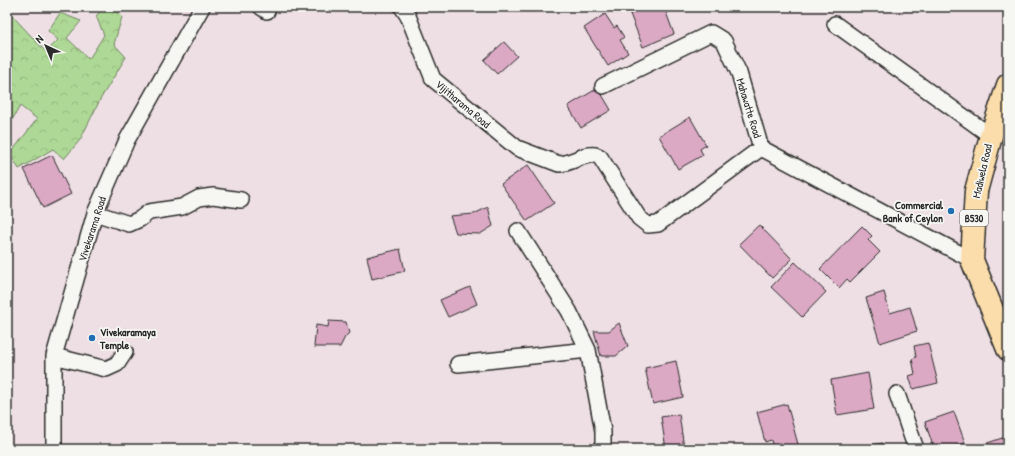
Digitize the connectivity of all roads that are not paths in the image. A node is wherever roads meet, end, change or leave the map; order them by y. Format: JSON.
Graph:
{"nodes":[{"id":1,"x":202,"y":7,"type":"edge"},
{"id":2,"x":402,"y":7,"type":"edge"},
{"id":3,"x":835,"y":24,"type":"dead end"},
{"id":4,"x":1008,"y":85,"type":"edge"},
{"id":5,"x":603,"y":86,"type":"dead end"},
{"id":6,"x":991,"y":136,"type":"junction"},
{"id":7,"x":761,"y":148,"type":"junction"},
{"id":8,"x":241,"y":200,"type":"dead end"},
{"id":9,"x":95,"y":213,"type":"junction"},
{"id":10,"x":518,"y":231,"type":"dead end"},
{"id":11,"x":972,"y":260,"type":"junction"},
{"id":12,"x":1008,"y":349,"type":"edge"},
{"id":13,"x":588,"y":350,"type":"junction"},
{"id":14,"x":125,"y":352,"type":"dead end"},
{"id":15,"x":54,"y":356,"type":"junction"},
{"id":16,"x":458,"y":364,"type":"dead end"},
{"id":17,"x":898,"y":394,"type":"dead end"},
{"id":18,"x":54,"y":449,"type":"edge"},
{"id":19,"x":603,"y":449,"type":"edge"},
{"id":20,"x":916,"y":449,"type":"edge"}],
"edges":[{"from":1,"to":9,"type":"street","name":"Vivekarama Road"},
{"from":2,"to":7,"type":"street","name":"Vijitharama Road"},
{"from":3,"to":6,"type":"street"},
{"from":4,"to":6,"type":"main road","name":"Madiwela Road","number":"B530"},
{"from":5,"to":7,"type":"street","name":"Mahawatte Road"},
{"from":6,"to":11,"type":"main road","name":"Madiwela Road","number":"B530"},
{"from":7,"to":11,"type":"street","name":"Mahawatte Road"},
{"from":8,"to":9,"type":"street"},
{"from":9,"to":15,"type":"street","name":"Vivekarama Road"},
{"from":10,"to":13,"type":"street"},
{"from":11,"to":12,"type":"main road","name":"Madiwela Road","number":"B530"},
{"from":13,"to":16,"type":"street"},
{"from":13,"to":19,"type":"street"},
{"from":14,"to":15,"type":"street"},
{"from":15,"to":18,"type":"street","name":"Vivekarama Road"},
{"from":17,"to":20,"type":"street"}]}
